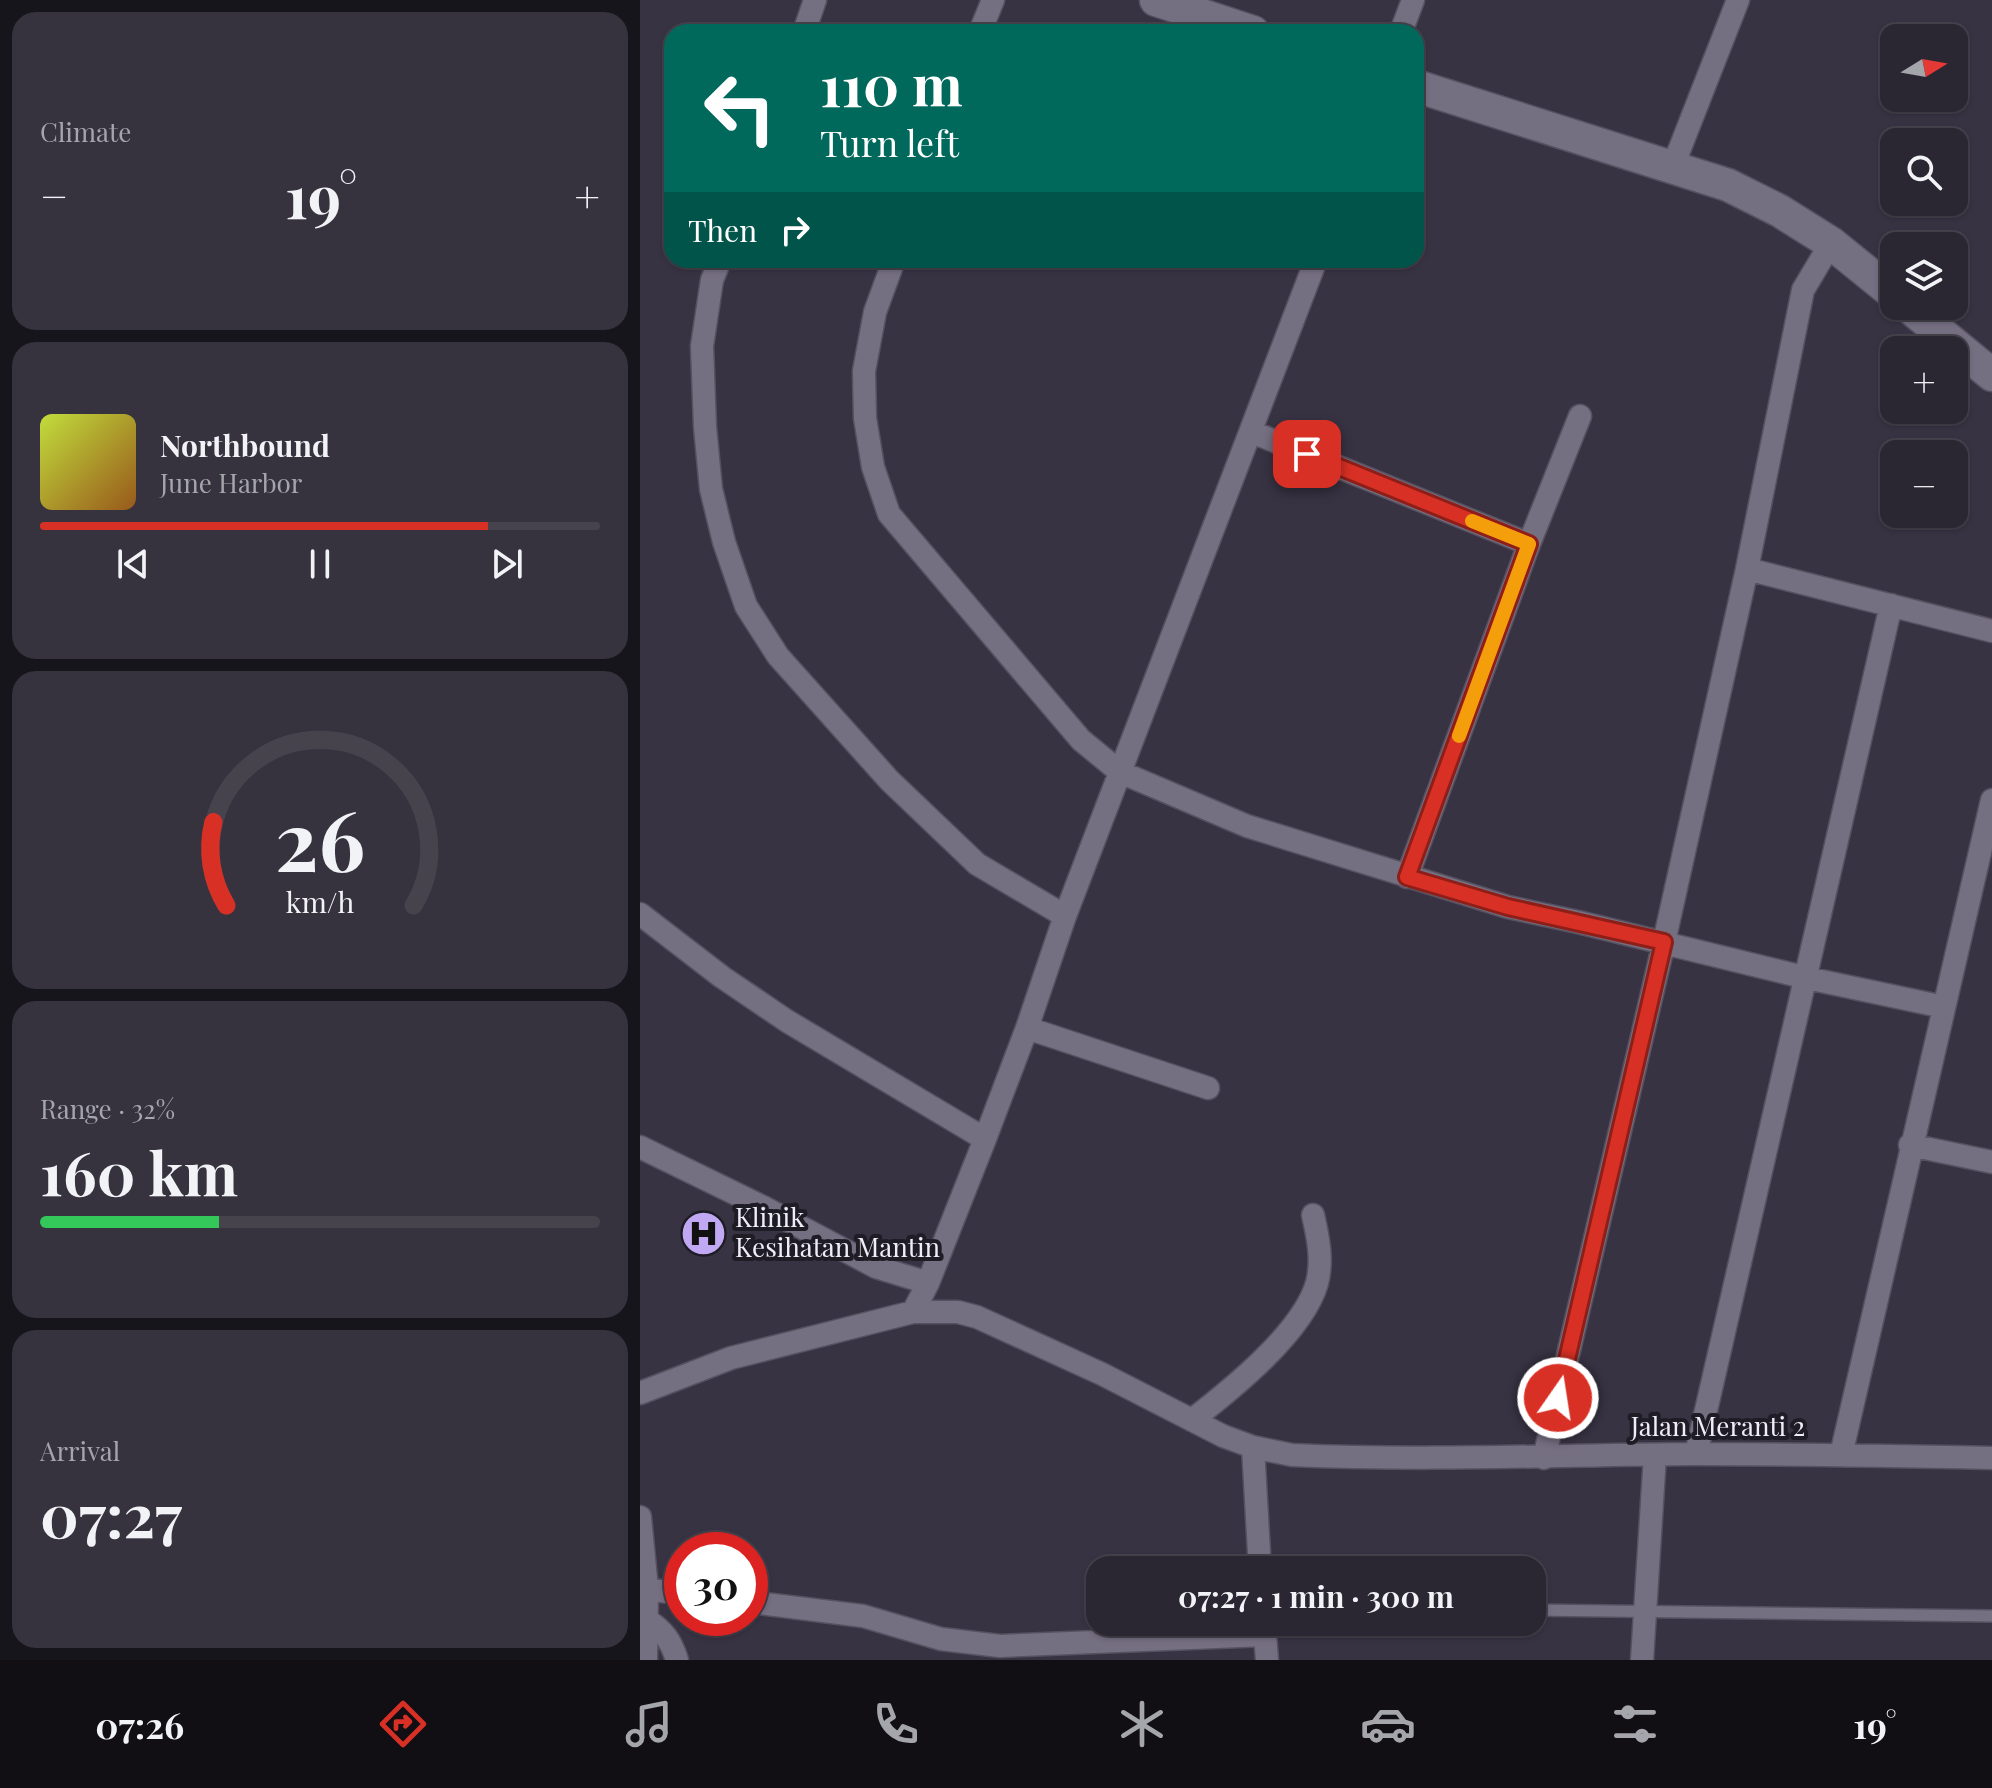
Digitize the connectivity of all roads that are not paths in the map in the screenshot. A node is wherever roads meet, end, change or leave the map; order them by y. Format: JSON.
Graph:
{"nodes":[{"id":1,"x":815,"y":0,"type":"edge"},
{"id":2,"x":993,"y":0,"type":"edge"},
{"id":3,"x":1156,"y":0,"type":"edge"},
{"id":4,"x":1413,"y":0,"type":"edge"},
{"id":5,"x":1738,"y":0,"type":"edge"},
{"id":6,"x":807,"y":24,"type":"edge"},
{"id":7,"x":983,"y":24,"type":"edge"},
{"id":8,"x":1229,"y":24,"type":"edge"},
{"id":9,"x":1404,"y":24,"type":"edge"},
{"id":10,"x":1424,"y":88,"type":"edge"},
{"id":11,"x":1673,"y":166,"type":"junction"},
{"id":12,"x":1831,"y":243,"type":"junction"},
{"id":13,"x":717,"y":268,"type":"edge"},
{"id":14,"x":891,"y":268,"type":"edge"},
{"id":15,"x":1313,"y":268,"type":"edge"},
{"id":16,"x":1880,"y":283,"type":"edge"},
{"id":17,"x":1927,"y":320,"type":"edge"},
{"id":18,"x":1989,"y":366,"type":"edge"},
{"id":19,"x":1580,"y":416,"type":"dead end"},
{"id":20,"x":1252,"y":432,"type":"junction"},
{"id":21,"x":1529,"y":544,"type":"junction"},
{"id":22,"x":1747,"y":569,"type":"junction"},
{"id":23,"x":1891,"y":605,"type":"junction"},
{"id":24,"x":1992,"y":631,"type":"edge"},
{"id":25,"x":1120,"y":772,"type":"junction"},
{"id":26,"x":1992,"y":800,"type":"edge"},
{"id":27,"x":1407,"y":877,"type":"junction"},
{"id":28,"x":640,"y":914,"type":"edge"},
{"id":29,"x":1065,"y":916,"type":"junction"},
{"id":30,"x":1664,"y":942,"type":"junction"},
{"id":31,"x":1807,"y":978,"type":"junction"},
{"id":32,"x":1944,"y":1007,"type":"junction"},
{"id":33,"x":1027,"y":1028,"type":"junction"},
{"id":34,"x":1208,"y":1088,"type":"dead end"},
{"id":35,"x":985,"y":1139,"type":"junction"},
{"id":36,"x":1910,"y":1145,"type":"junction"},
{"id":37,"x":640,"y":1147,"type":"edge"},
{"id":38,"x":1992,"y":1162,"type":"edge"},
{"id":39,"x":1313,"y":1215,"type":"dead end"},
{"id":40,"x":928,"y":1283,"type":"junction"},
{"id":41,"x":913,"y":1312,"type":"junction"},
{"id":42,"x":640,"y":1392,"type":"edge"},
{"id":43,"x":1192,"y":1420,"type":"junction"},
{"id":44,"x":1253,"y":1447,"type":"junction"},
{"id":45,"x":1696,"y":1454,"type":"junction"},
{"id":46,"x":1655,"y":1455,"type":"junction"},
{"id":47,"x":1841,"y":1455,"type":"junction"},
{"id":48,"x":1544,"y":1458,"type":"junction"},
{"id":49,"x":1992,"y":1458,"type":"edge"},
{"id":50,"x":640,"y":1517,"type":"edge"},
{"id":51,"x":1259,"y":1556,"type":"edge"},
{"id":52,"x":647,"y":1589,"type":"junction"},
{"id":53,"x":664,"y":1591,"type":"edge"},
{"id":54,"x":768,"y":1604,"type":"edge"},
{"id":55,"x":1546,"y":1610,"type":"edge"},
{"id":56,"x":1645,"y":1612,"type":"junction"},
{"id":57,"x":1992,"y":1616,"type":"edge"},
{"id":58,"x":647,"y":1620,"type":"junction"},
{"id":59,"x":1147,"y":1636,"type":"edge"},
{"id":60,"x":1265,"y":1636,"type":"edge"},
{"id":61,"x":646,"y":1660,"type":"edge"},
{"id":62,"x":677,"y":1660,"type":"edge"},
{"id":63,"x":1267,"y":1660,"type":"edge"},
{"id":64,"x":1642,"y":1660,"type":"edge"}],
"edges":[{"from":1,"to":6,"type":"street"},
{"from":2,"to":7,"type":"street"},
{"from":3,"to":8,"type":"main road"},
{"from":4,"to":9,"type":"street"},
{"from":5,"to":11,"type":"street"},
{"from":10,"to":11,"type":"main road"},
{"from":11,"to":12,"type":"main road"},
{"from":12,"to":16,"type":"main road"},
{"from":12,"to":22,"type":"street"},
{"from":13,"to":29,"type":"street"},
{"from":14,"to":25,"type":"street"},
{"from":15,"to":20,"type":"street"},
{"from":17,"to":18,"type":"main road"},
{"from":19,"to":21,"type":"street"},
{"from":20,"to":21,"type":"street"},
{"from":20,"to":25,"type":"street"},
{"from":21,"to":27,"type":"street"},
{"from":22,"to":23,"type":"street"},
{"from":22,"to":30,"type":"street"},
{"from":23,"to":24,"type":"street"},
{"from":23,"to":31,"type":"street"},
{"from":25,"to":27,"type":"street"},
{"from":25,"to":29,"type":"street"},
{"from":26,"to":32,"type":"street"},
{"from":27,"to":30,"type":"street"},
{"from":28,"to":35,"type":"street"},
{"from":29,"to":33,"type":"street"},
{"from":30,"to":31,"type":"street"},
{"from":30,"to":48,"type":"street"},
{"from":31,"to":32,"type":"street"},
{"from":31,"to":45,"type":"street"},
{"from":32,"to":36,"type":"street"},
{"from":33,"to":34,"type":"street"},
{"from":33,"to":35,"type":"street"},
{"from":35,"to":40,"type":"street"},
{"from":36,"to":38,"type":"street"},
{"from":36,"to":47,"type":"street"},
{"from":37,"to":40,"type":"street"},
{"from":39,"to":43,"type":"street"},
{"from":40,"to":41,"type":"street"},
{"from":41,"to":42,"type":"street","name":"Jalan Meranti 2"},
{"from":41,"to":43,"type":"street","name":"Jalan Meranti 2"},
{"from":43,"to":44,"type":"street","name":"Jalan Meranti 2"},
{"from":44,"to":48,"type":"street","name":"Jalan Meranti 2"},
{"from":44,"to":51,"type":"street"},
{"from":45,"to":46,"type":"street","name":"Jalan Meranti 2"},
{"from":45,"to":47,"type":"street","name":"Jalan Meranti 2"},
{"from":46,"to":48,"type":"street","name":"Jalan Meranti 2"},
{"from":46,"to":56,"type":"street"},
{"from":47,"to":49,"type":"street","name":"Jalan Meranti 2"},
{"from":50,"to":52,"type":"street"},
{"from":52,"to":53,"type":"street"},
{"from":52,"to":58,"type":"street"},
{"from":54,"to":59,"type":"street"},
{"from":55,"to":56,"type":"lane"},
{"from":56,"to":57,"type":"lane"},
{"from":56,"to":64,"type":"street"},
{"from":58,"to":61,"type":"street"},
{"from":58,"to":62,"type":"street"},
{"from":60,"to":63,"type":"street"}]}
